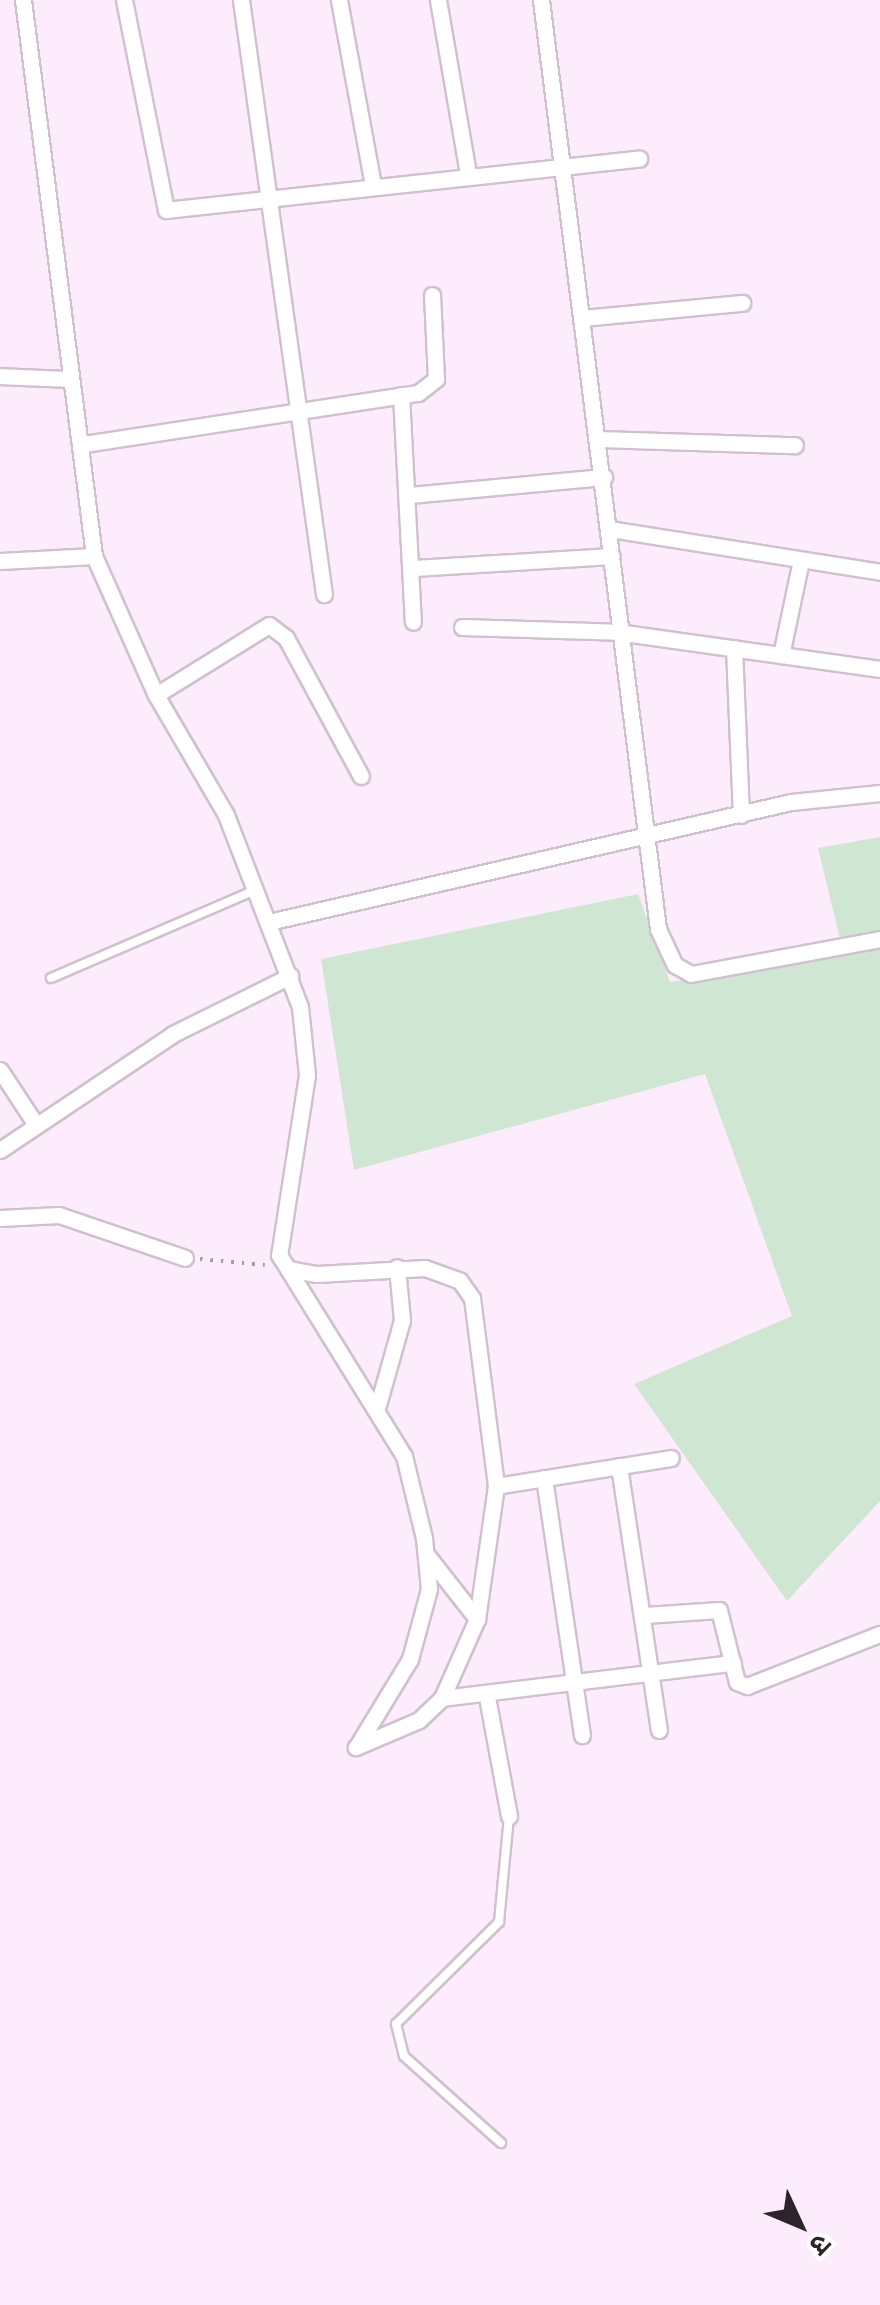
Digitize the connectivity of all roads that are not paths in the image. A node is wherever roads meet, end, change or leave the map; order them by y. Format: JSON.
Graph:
{"nodes":[{"id":1,"x":24,"y":0,"type":"edge"},
{"id":2,"x":124,"y":0,"type":"edge"},
{"id":3,"x":241,"y":0,"type":"edge"},
{"id":4,"x":340,"y":0,"type":"edge"},
{"id":5,"x":438,"y":0,"type":"edge"},
{"id":6,"x":541,"y":0,"type":"edge"},
{"id":7,"x":639,"y":159,"type":"dead end"},
{"id":8,"x":561,"y":169,"type":"junction"},
{"id":9,"x":468,"y":174,"type":"junction"},
{"id":10,"x":372,"y":185,"type":"junction"},
{"id":11,"x":270,"y":202,"type":"junction"},
{"id":12,"x":432,"y":295,"type":"dead end"},
{"id":13,"x":742,"y":303,"type":"dead end"},
{"id":14,"x":582,"y":318,"type":"junction"},
{"id":15,"x":0,"y":376,"type":"edge"},
{"id":16,"x":70,"y":378,"type":"junction"},
{"id":17,"x":401,"y":396,"type":"junction"},
{"id":18,"x":298,"y":408,"type":"junction"},
{"id":19,"x":598,"y":439,"type":"junction"},
{"id":20,"x":84,"y":444,"type":"junction"},
{"id":21,"x":795,"y":445,"type":"dead end"},
{"id":22,"x":604,"y":477,"type":"junction"},
{"id":23,"x":409,"y":495,"type":"junction"},
{"id":24,"x":610,"y":530,"type":"junction"},
{"id":25,"x":94,"y":556,"type":"junction"},
{"id":26,"x":612,"y":556,"type":"junction"},
{"id":27,"x":801,"y":560,"type":"junction"},
{"id":28,"x":0,"y":561,"type":"edge"},
{"id":29,"x":414,"y":568,"type":"junction"},
{"id":30,"x":880,"y":572,"type":"edge"},
{"id":31,"x":324,"y":594,"type":"dead end"},
{"id":32,"x":412,"y":622,"type":"dead end"},
{"id":33,"x":462,"y":626,"type":"dead end"},
{"id":34,"x":617,"y":632,"type":"junction"},
{"id":35,"x":734,"y":648,"type":"junction"},
{"id":36,"x":780,"y":655,"type":"junction"},
{"id":37,"x":880,"y":669,"type":"edge"},
{"id":38,"x":156,"y":695,"type":"junction"},
{"id":39,"x":362,"y":776,"type":"dead end"},
{"id":40,"x":880,"y":793,"type":"edge"},
{"id":41,"x":741,"y":815,"type":"junction"},
{"id":42,"x":641,"y":842,"type":"junction"},
{"id":43,"x":259,"y":888,"type":"junction"},
{"id":44,"x":272,"y":921,"type":"junction"},
{"id":45,"x":880,"y":939,"type":"edge"},
{"id":46,"x":290,"y":976,"type":"junction"},
{"id":47,"x":51,"y":978,"type":"dead end"},
{"id":48,"x":0,"y":1070,"type":"edge"},
{"id":49,"x":36,"y":1125,"type":"junction"},
{"id":50,"x":0,"y":1150,"type":"edge"},
{"id":51,"x":0,"y":1218,"type":"edge"},
{"id":52,"x":185,"y":1258,"type":"road end"},
{"id":53,"x":397,"y":1267,"type":"junction"},
{"id":54,"x":288,"y":1269,"type":"junction"},
{"id":55,"x":378,"y":1405,"type":"junction"},
{"id":56,"x":671,"y":1458,"type":"dead end"},
{"id":57,"x":619,"y":1466,"type":"junction"},
{"id":58,"x":544,"y":1478,"type":"junction"},
{"id":59,"x":496,"y":1486,"type":"junction"},
{"id":60,"x":426,"y":1554,"type":"junction"},
{"id":61,"x":645,"y":1615,"type":"junction"},
{"id":62,"x":477,"y":1620,"type":"junction"},
{"id":63,"x":880,"y":1634,"type":"edge"},
{"id":64,"x":732,"y":1664,"type":"junction"},
{"id":65,"x":654,"y":1674,"type":"junction"},
{"id":66,"x":574,"y":1686,"type":"junction"},
{"id":67,"x":487,"y":1696,"type":"junction"},
{"id":68,"x":442,"y":1698,"type":"junction"},
{"id":69,"x":658,"y":1730,"type":"dead end"},
{"id":70,"x":582,"y":1735,"type":"dead end"},
{"id":71,"x":508,"y":1816,"type":"joint"},
{"id":72,"x":501,"y":2143,"type":"dead end"}],
"edges":[{"from":1,"to":16,"type":"street"},
{"from":2,"to":11,"type":"street"},
{"from":3,"to":11,"type":"street"},
{"from":4,"to":10,"type":"street"},
{"from":5,"to":9,"type":"street"},
{"from":6,"to":8,"type":"street"},
{"from":7,"to":8,"type":"street"},
{"from":8,"to":9,"type":"street"},
{"from":8,"to":14,"type":"street"},
{"from":9,"to":10,"type":"street"},
{"from":10,"to":11,"type":"street"},
{"from":11,"to":18,"type":"street"},
{"from":12,"to":17,"type":"street"},
{"from":13,"to":14,"type":"street"},
{"from":14,"to":19,"type":"street"},
{"from":15,"to":16,"type":"street"},
{"from":16,"to":20,"type":"street"},
{"from":17,"to":18,"type":"street"},
{"from":17,"to":23,"type":"street"},
{"from":18,"to":20,"type":"street"},
{"from":18,"to":31,"type":"street"},
{"from":19,"to":21,"type":"street"},
{"from":19,"to":22,"type":"street"},
{"from":20,"to":25,"type":"street"},
{"from":22,"to":23,"type":"street"},
{"from":22,"to":24,"type":"street"},
{"from":23,"to":29,"type":"street"},
{"from":24,"to":26,"type":"street"},
{"from":24,"to":27,"type":"street"},
{"from":25,"to":28,"type":"street"},
{"from":25,"to":38,"type":"street"},
{"from":26,"to":29,"type":"street"},
{"from":26,"to":34,"type":"street"},
{"from":27,"to":30,"type":"street"},
{"from":27,"to":36,"type":"street"},
{"from":29,"to":32,"type":"street"},
{"from":33,"to":34,"type":"street"},
{"from":34,"to":35,"type":"street"},
{"from":34,"to":42,"type":"street"},
{"from":35,"to":36,"type":"street"},
{"from":35,"to":41,"type":"street"},
{"from":36,"to":37,"type":"street"},
{"from":38,"to":39,"type":"street"},
{"from":38,"to":43,"type":"street"},
{"from":40,"to":41,"type":"street"},
{"from":41,"to":42,"type":"street"},
{"from":42,"to":44,"type":"street"},
{"from":42,"to":45,"type":"street"},
{"from":43,"to":44,"type":"street"},
{"from":43,"to":47,"type":"lane"},
{"from":44,"to":46,"type":"street"},
{"from":46,"to":49,"type":"street"},
{"from":46,"to":54,"type":"street"},
{"from":48,"to":49,"type":"street"},
{"from":49,"to":50,"type":"street"},
{"from":51,"to":52,"type":"street"},
{"from":53,"to":54,"type":"street"},
{"from":53,"to":55,"type":"street"},
{"from":53,"to":59,"type":"street"},
{"from":54,"to":55,"type":"street"},
{"from":55,"to":60,"type":"street"},
{"from":56,"to":57,"type":"street"},
{"from":57,"to":58,"type":"street"},
{"from":57,"to":61,"type":"street"},
{"from":58,"to":59,"type":"street"},
{"from":58,"to":66,"type":"street"},
{"from":59,"to":62,"type":"street"},
{"from":60,"to":62,"type":"street"},
{"from":60,"to":68,"type":"street"},
{"from":61,"to":64,"type":"street"},
{"from":61,"to":65,"type":"street"},
{"from":62,"to":68,"type":"street"},
{"from":63,"to":64,"type":"street"},
{"from":64,"to":65,"type":"street"},
{"from":65,"to":66,"type":"street"},
{"from":65,"to":69,"type":"street"},
{"from":66,"to":67,"type":"street"},
{"from":66,"to":70,"type":"street"},
{"from":67,"to":68,"type":"street"},
{"from":67,"to":71,"type":"street"},
{"from":71,"to":72,"type":"lane"}]}
